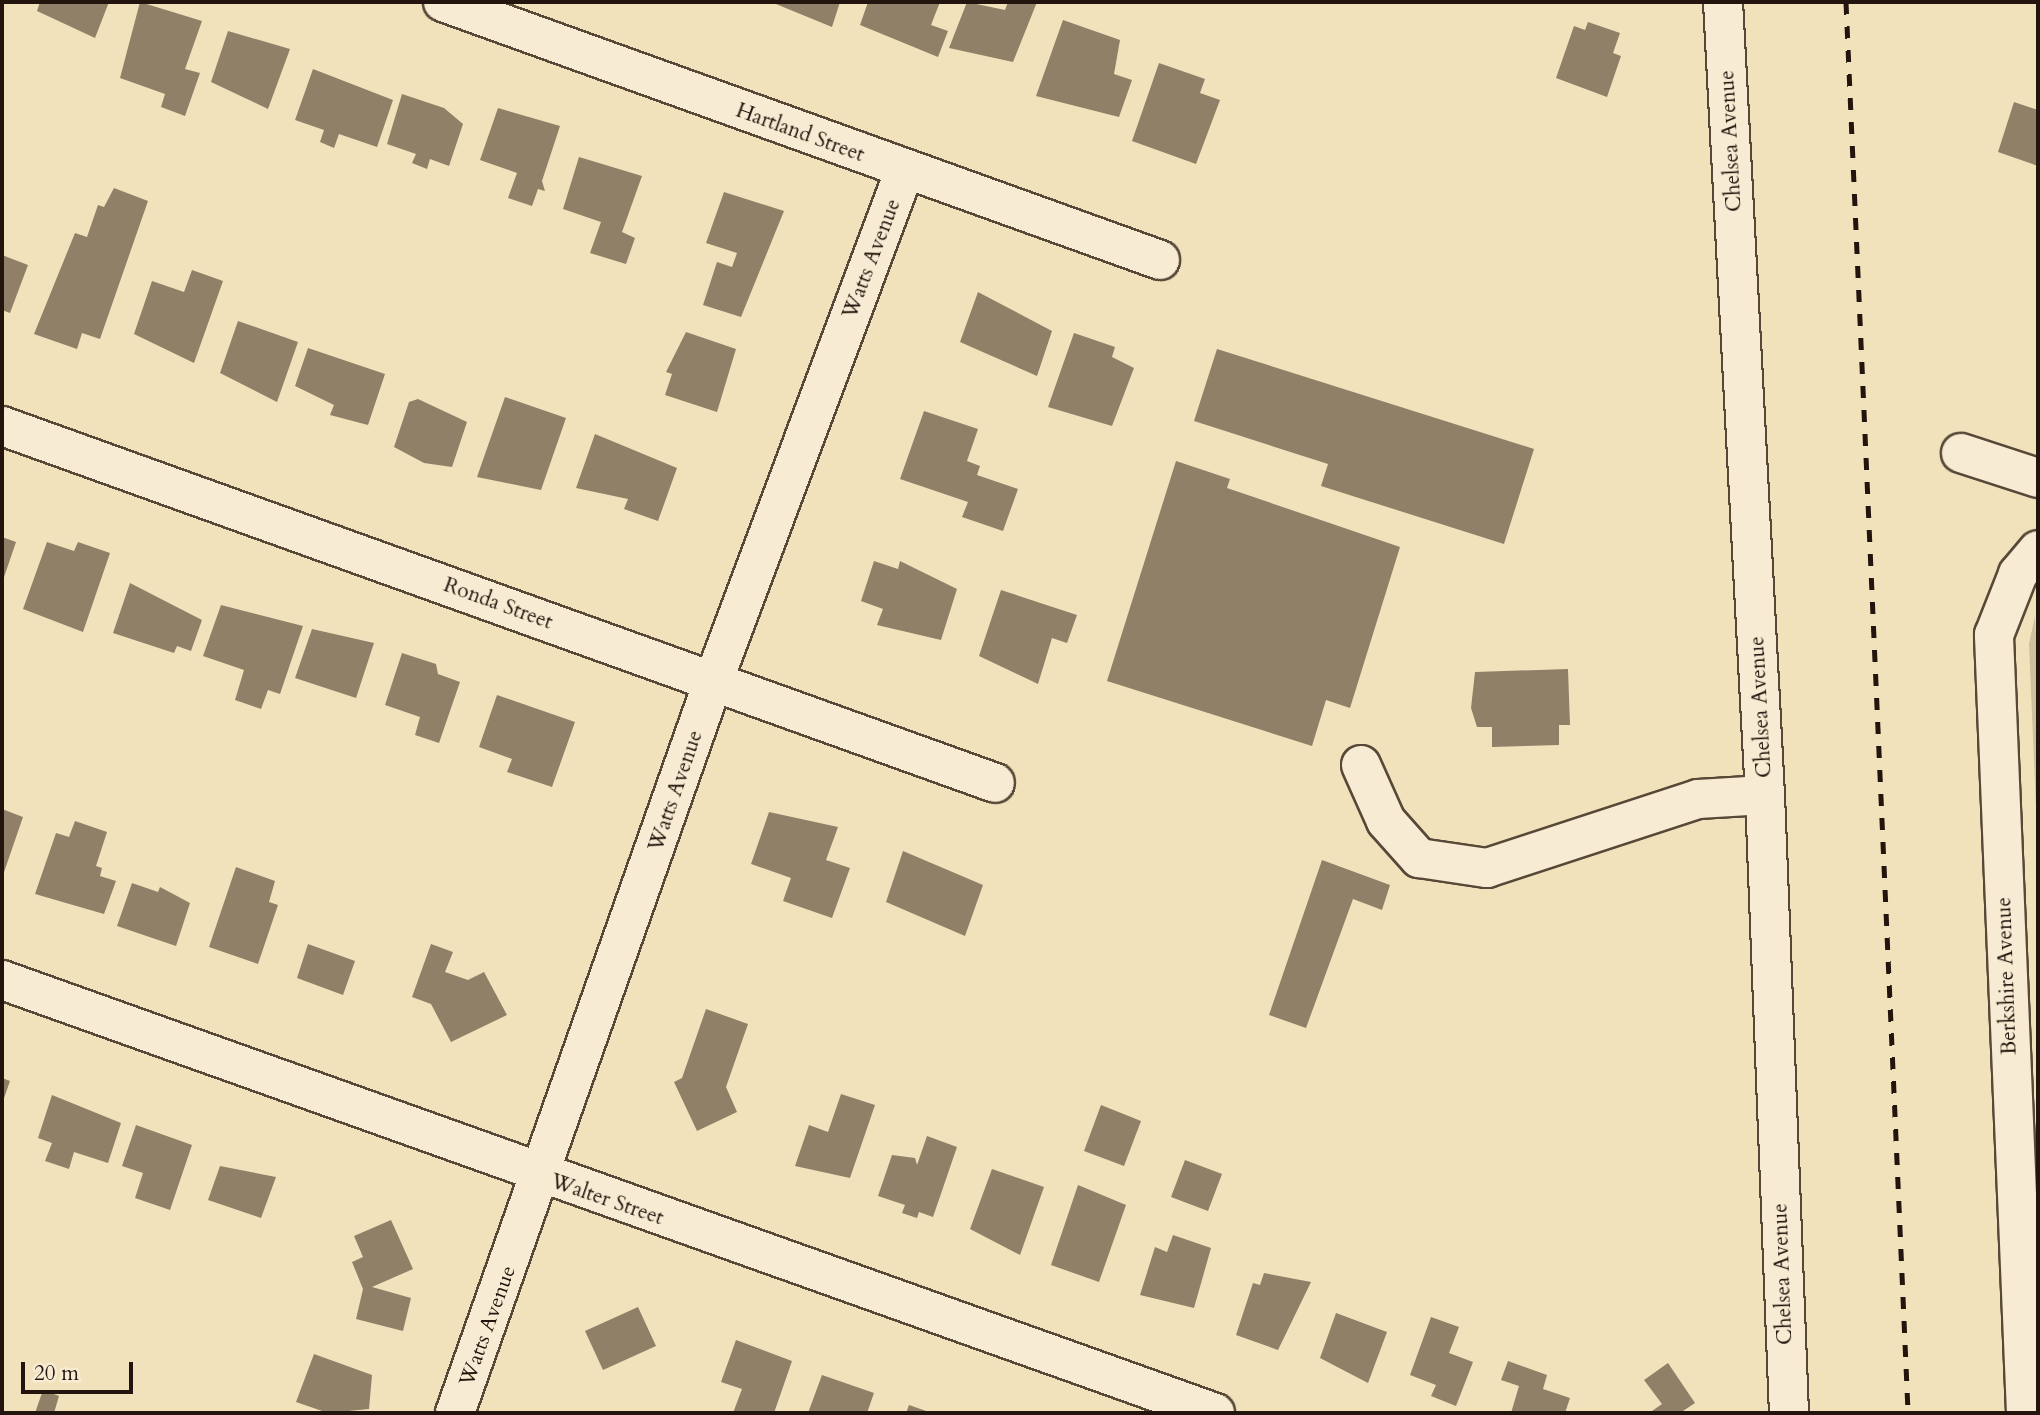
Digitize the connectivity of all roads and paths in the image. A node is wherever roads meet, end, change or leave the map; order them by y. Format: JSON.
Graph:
{"nodes":[{"id":1,"x":443,"y":2,"type":"edge"},
{"id":2,"x":1723,"y":2,"type":"edge"},
{"id":3,"x":904,"y":172,"type":"junction"},
{"id":4,"x":1160,"y":260,"type":"dead end"},
{"id":5,"x":2,"y":426,"type":"edge"},
{"id":6,"x":1961,"y":453,"type":"dead end"},
{"id":7,"x":2038,"y":478,"type":"edge"},
{"id":8,"x":2038,"y":550,"type":"edge"},
{"id":9,"x":713,"y":682,"type":"junction"},
{"id":10,"x":1361,"y":765,"type":"dead end"},
{"id":11,"x":995,"y":783,"type":"dead end"},
{"id":12,"x":1765,"y":795,"type":"junction"},
{"id":13,"x":2,"y":980,"type":"edge"},
{"id":14,"x":2027,"y":1154,"type":"edge"},
{"id":15,"x":542,"y":1177,"type":"junction"},
{"id":16,"x":456,"y":1413,"type":"edge"},
{"id":17,"x":1215,"y":1413,"type":"edge"},
{"id":18,"x":1788,"y":1413,"type":"edge"},
{"id":19,"x":2026,"y":1413,"type":"edge"}],
"edges":[{"from":1,"to":3,"type":"street","name":"Hartland Street"},
{"from":2,"to":12,"type":"street","name":"Chelsea Avenue"},
{"from":3,"to":4,"type":"street","name":"Hartland Street"},
{"from":3,"to":9,"type":"street","name":"Watts Avenue"},
{"from":5,"to":9,"type":"street","name":"Ronda Street"},
{"from":6,"to":7,"type":"street"},
{"from":8,"to":14,"type":"street","name":"Berkshire Avenue"},
{"from":9,"to":11,"type":"street","name":"Ronda Street"},
{"from":9,"to":15,"type":"street","name":"Watts Avenue"},
{"from":10,"to":12,"type":"street"},
{"from":12,"to":18,"type":"street","name":"Chelsea Avenue"},
{"from":13,"to":15,"type":"street","name":"Walter Street"},
{"from":14,"to":19,"type":"street","name":"Berkshire Avenue"},
{"from":15,"to":16,"type":"street","name":"Watts Avenue"},
{"from":15,"to":17,"type":"street","name":"Walter Street"}]}
